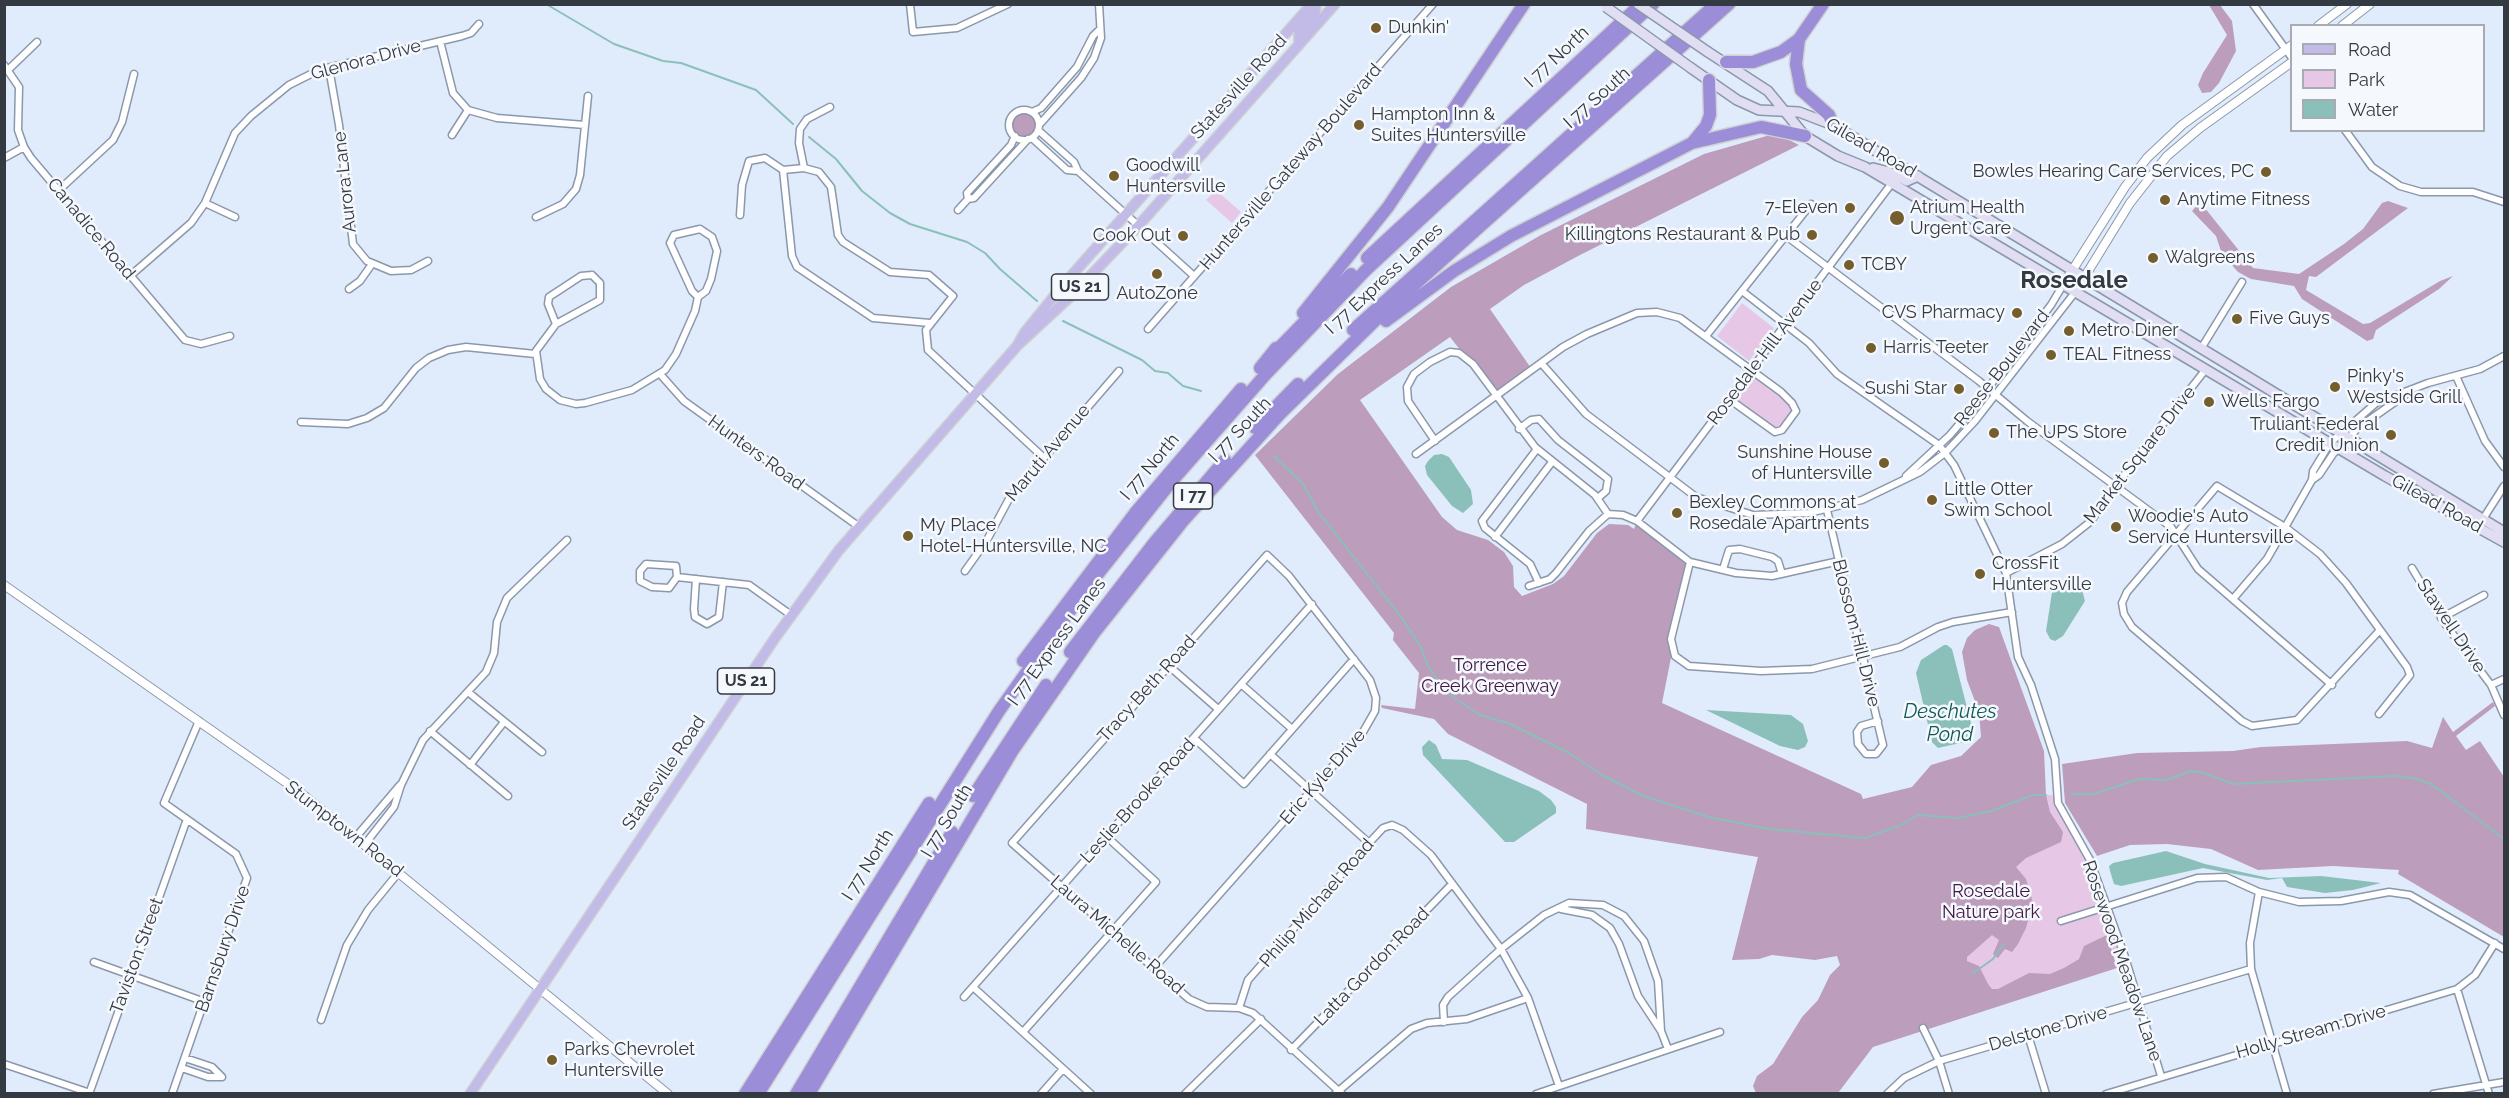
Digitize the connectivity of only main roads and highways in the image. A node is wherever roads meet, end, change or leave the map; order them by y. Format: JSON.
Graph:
{"nodes":[{"id":1,"x":1314,"y":4,"type":"edge"},
{"id":2,"x":1335,"y":4,"type":"edge"},
{"id":3,"x":1639,"y":4,"type":"edge"},
{"id":4,"x":1653,"y":4,"type":"edge"},
{"id":5,"x":1716,"y":4,"type":"edge"},
{"id":6,"x":1729,"y":4,"type":"edge"},
{"id":7,"x":1823,"y":4,"type":"edge"},
{"id":8,"x":1526,"y":6,"type":"edge"},
{"id":9,"x":1604,"y":6,"type":"edge"},
{"id":10,"x":1799,"y":39,"type":"junction"},
{"id":11,"x":1299,"y":45,"type":"junction"},
{"id":12,"x":1726,"y":62,"type":"junction"},
{"id":13,"x":1709,"y":80,"type":"junction"},
{"id":14,"x":1787,"y":113,"type":"junction"},
{"id":15,"x":1833,"y":125,"type":"junction"},
{"id":16,"x":1805,"y":136,"type":"junction"},
{"id":17,"x":1692,"y":143,"type":"junction"},
{"id":18,"x":1865,"y":167,"type":"junction"},
{"id":19,"x":1918,"y":176,"type":"junction"},
{"id":20,"x":1017,"y":346,"type":"junction"},
{"id":21,"x":1260,"y":368,"type":"junction"},
{"id":22,"x":2207,"y":368,"type":"junction"},
{"id":23,"x":1313,"y":380,"type":"junction"},
{"id":24,"x":2264,"y":385,"type":"junction"},
{"id":25,"x":2505,"y":532,"type":"edge"},
{"id":26,"x":2505,"y":542,"type":"edge"},
{"id":27,"x":470,"y":1094,"type":"edge"},
{"id":28,"x":745,"y":1094,"type":"edge"},
{"id":29,"x":758,"y":1094,"type":"edge"},
{"id":30,"x":796,"y":1094,"type":"edge"},
{"id":31,"x":809,"y":1094,"type":"edge"}],
"edges":[{"from":1,"to":11,"type":"main road"},
{"from":1,"to":20,"type":"main road","name":"Statesville Road","number":"US 21"},
{"from":2,"to":11,"type":"main road","name":"Statesville Road","number":"US 21"},
{"from":3,"to":12,"type":"main road","name":"Gilead Road","bridge":true},
{"from":3,"to":21,"type":"highway","name":"I 77 North","number":"I 77"},
{"from":4,"to":29,"type":"highway","name":"I 77 Express Lanes","number":"I 77"},
{"from":5,"to":30,"type":"highway","name":"I 77 Express Lanes","number":"I 77"},
{"from":6,"to":23,"type":"highway","name":"I 77 South","number":"I 77"},
{"from":7,"to":10,"type":"highway"},
{"from":8,"to":21,"type":"highway"},
{"from":9,"to":13,"type":"main road","name":"Gilead Road","bridge":true},
{"from":10,"to":12,"type":"highway"},
{"from":10,"to":15,"type":"highway"},
{"from":11,"to":20,"type":"main road","name":"Statesville Road","number":"US 21"},
{"from":12,"to":14,"type":"main road","name":"Gilead Road"},
{"from":13,"to":14,"type":"main road","name":"Gilead Road"},
{"from":13,"to":17,"type":"highway"},
{"from":14,"to":15,"type":"main road","name":"Gilead Road"},
{"from":14,"to":16,"type":"main road","name":"Gilead Road"},
{"from":15,"to":19,"type":"main road","name":"Gilead Road"},
{"from":16,"to":17,"type":"highway"},
{"from":16,"to":18,"type":"main road","name":"Gilead Road"},
{"from":17,"to":23,"type":"highway"},
{"from":18,"to":19,"type":"main road"},
{"from":18,"to":22,"type":"main road","name":"Gilead Road"},
{"from":19,"to":24,"type":"main road","name":"Gilead Road"},
{"from":20,"to":27,"type":"main road","name":"Statesville Road","number":"US 21"},
{"from":21,"to":28,"type":"highway","name":"I 77 North","number":"I 77"},
{"from":22,"to":24,"type":"main road"},
{"from":22,"to":26,"type":"main road","name":"Gilead Road"},
{"from":23,"to":31,"type":"highway","name":"I 77 South","number":"I 77"},
{"from":24,"to":25,"type":"main road","name":"Gilead Road"}]}
